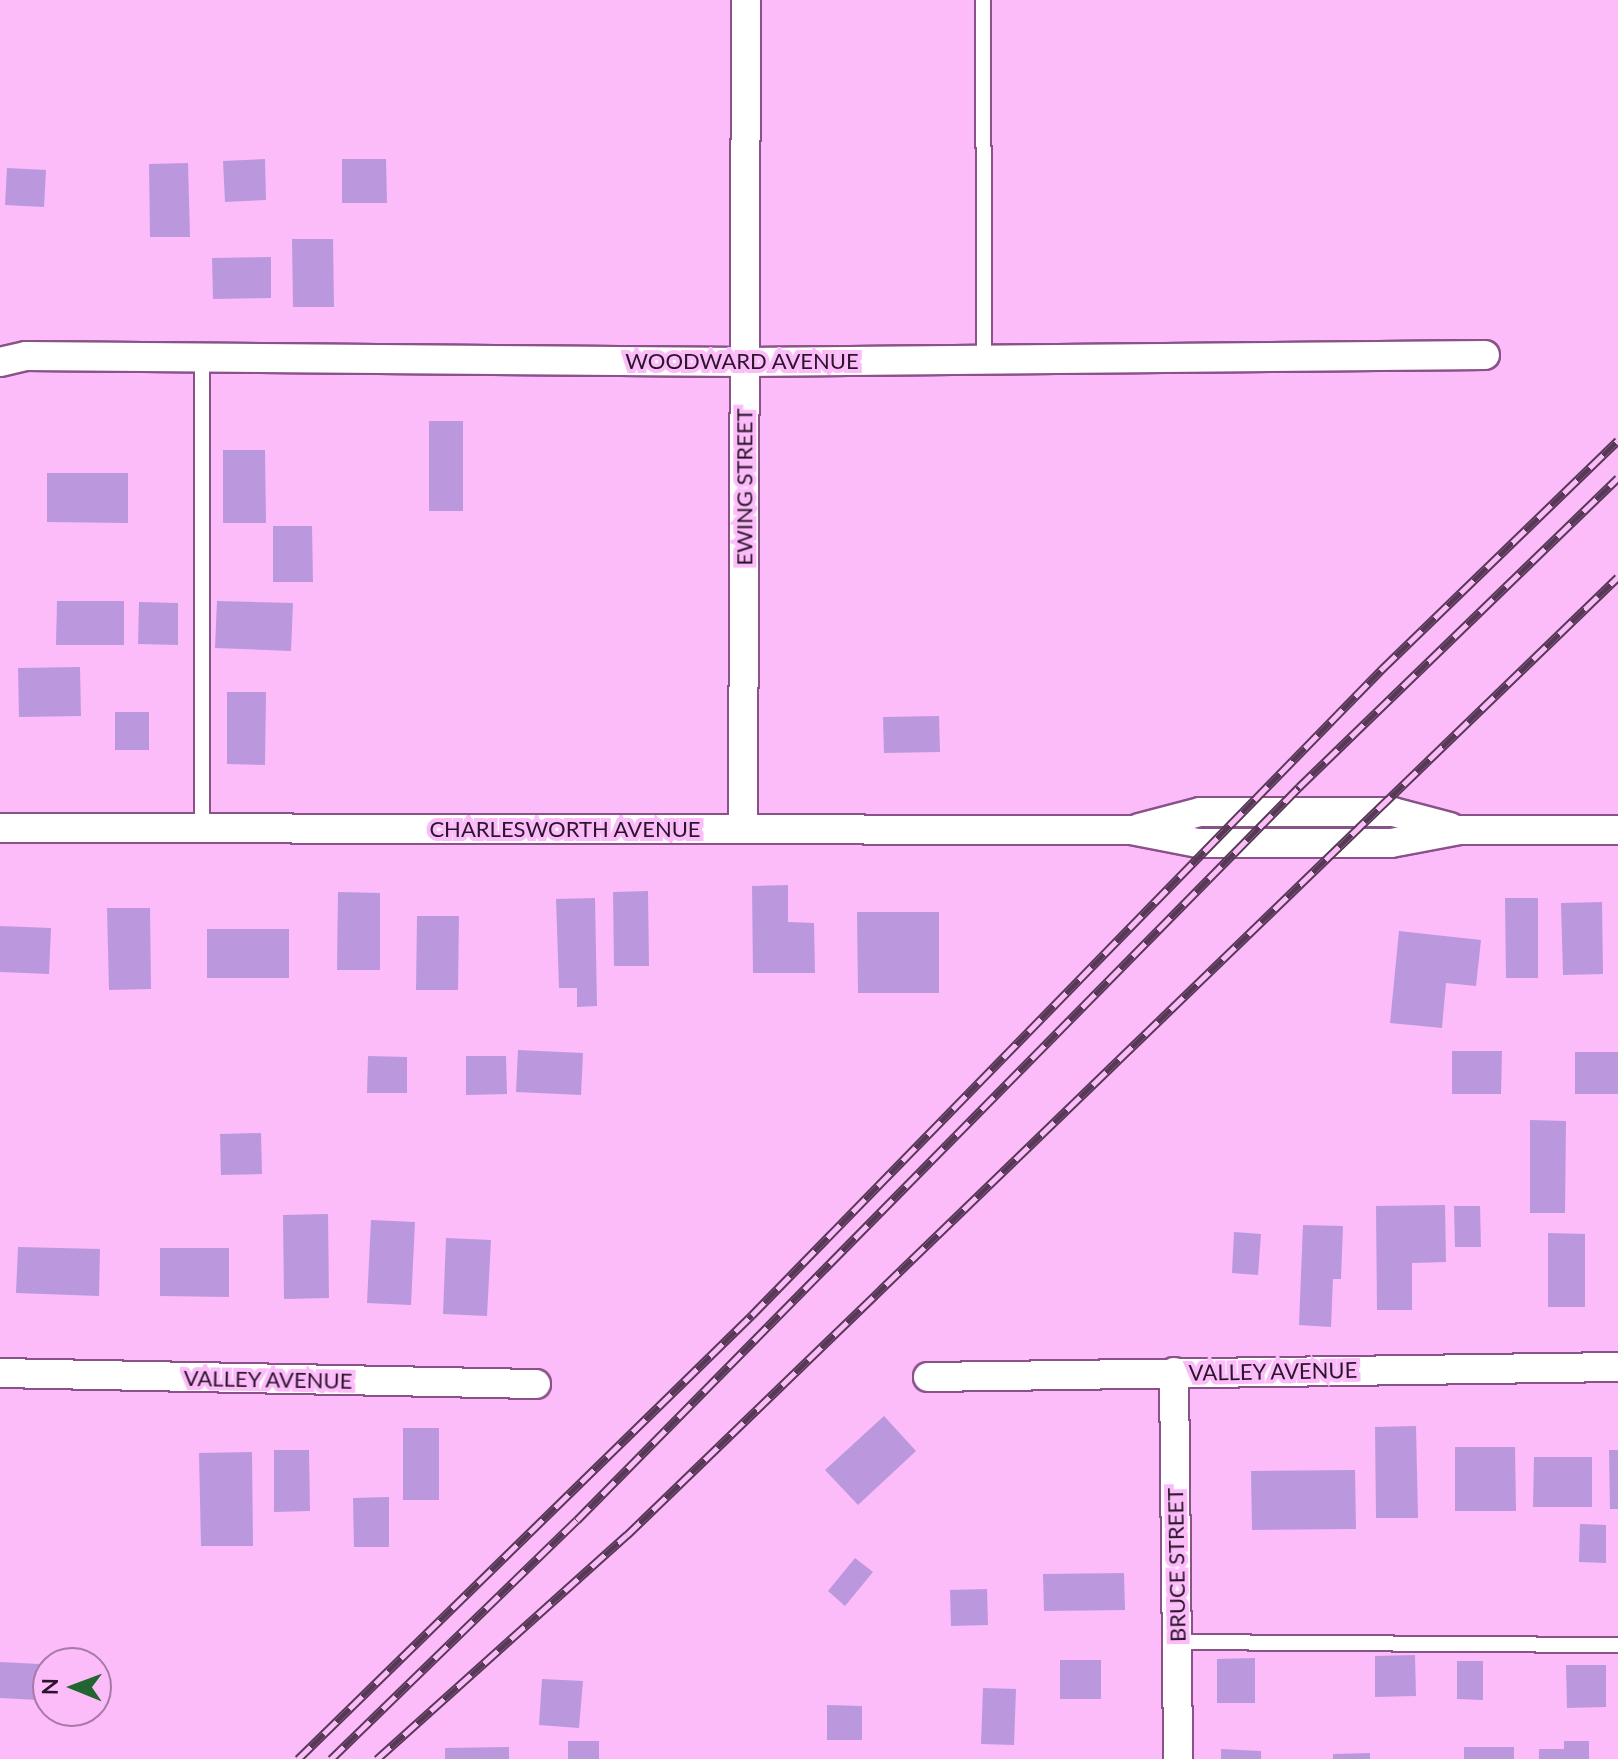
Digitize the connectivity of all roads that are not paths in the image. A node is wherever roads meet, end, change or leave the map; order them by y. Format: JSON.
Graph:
{"nodes":[{"id":1,"x":746,"y":0,"type":"edge"},
{"id":2,"x":983,"y":0,"type":"edge"},
{"id":3,"x":1485,"y":355,"type":"dead end"},
{"id":4,"x":202,"y":358,"type":"junction"},
{"id":5,"x":984,"y":360,"type":"junction"},
{"id":6,"x":0,"y":362,"type":"edge"},
{"id":7,"x":745,"y":362,"type":"junction"},
{"id":8,"x":0,"y":828,"type":"edge"},
{"id":9,"x":202,"y":828,"type":"junction"},
{"id":10,"x":743,"y":829,"type":"junction"},
{"id":11,"x":1618,"y":830,"type":"edge"},
{"id":12,"x":1618,"y":1367,"type":"edge"},
{"id":13,"x":1174,"y":1372,"type":"junction"},
{"id":14,"x":0,"y":1373,"type":"edge"},
{"id":15,"x":928,"y":1377,"type":"dead end"},
{"id":16,"x":536,"y":1384,"type":"dead end"},
{"id":17,"x":1176,"y":1642,"type":"junction"},
{"id":18,"x":1618,"y":1645,"type":"edge"},
{"id":19,"x":1178,"y":1759,"type":"edge"}],
"edges":[{"from":1,"to":7,"type":"street","name":"EWING STREET"},
{"from":2,"to":5,"type":"lane"},
{"from":3,"to":5,"type":"street","name":"WOODWARD AVENUE"},
{"from":4,"to":6,"type":"street","name":"WOODWARD AVENUE"},
{"from":4,"to":7,"type":"street","name":"WOODWARD AVENUE"},
{"from":4,"to":9,"type":"lane"},
{"from":5,"to":7,"type":"street","name":"WOODWARD AVENUE"},
{"from":7,"to":10,"type":"street","name":"EWING STREET"},
{"from":8,"to":9,"type":"street","name":"CHARLESWORTH AVENUE"},
{"from":9,"to":10,"type":"street","name":"CHARLESWORTH AVENUE"},
{"from":10,"to":11,"type":"street","name":"CHARLESWORTH AVENUE"},
{"from":12,"to":13,"type":"street","name":"VALLEY AVENUE"},
{"from":13,"to":15,"type":"street","name":"VALLEY AVENUE"},
{"from":13,"to":17,"type":"street","name":"BRUCE STREET"},
{"from":14,"to":16,"type":"street","name":"VALLEY AVENUE"},
{"from":17,"to":18,"type":"lane"},
{"from":17,"to":19,"type":"street","name":"BRUCE STREET"}]}
